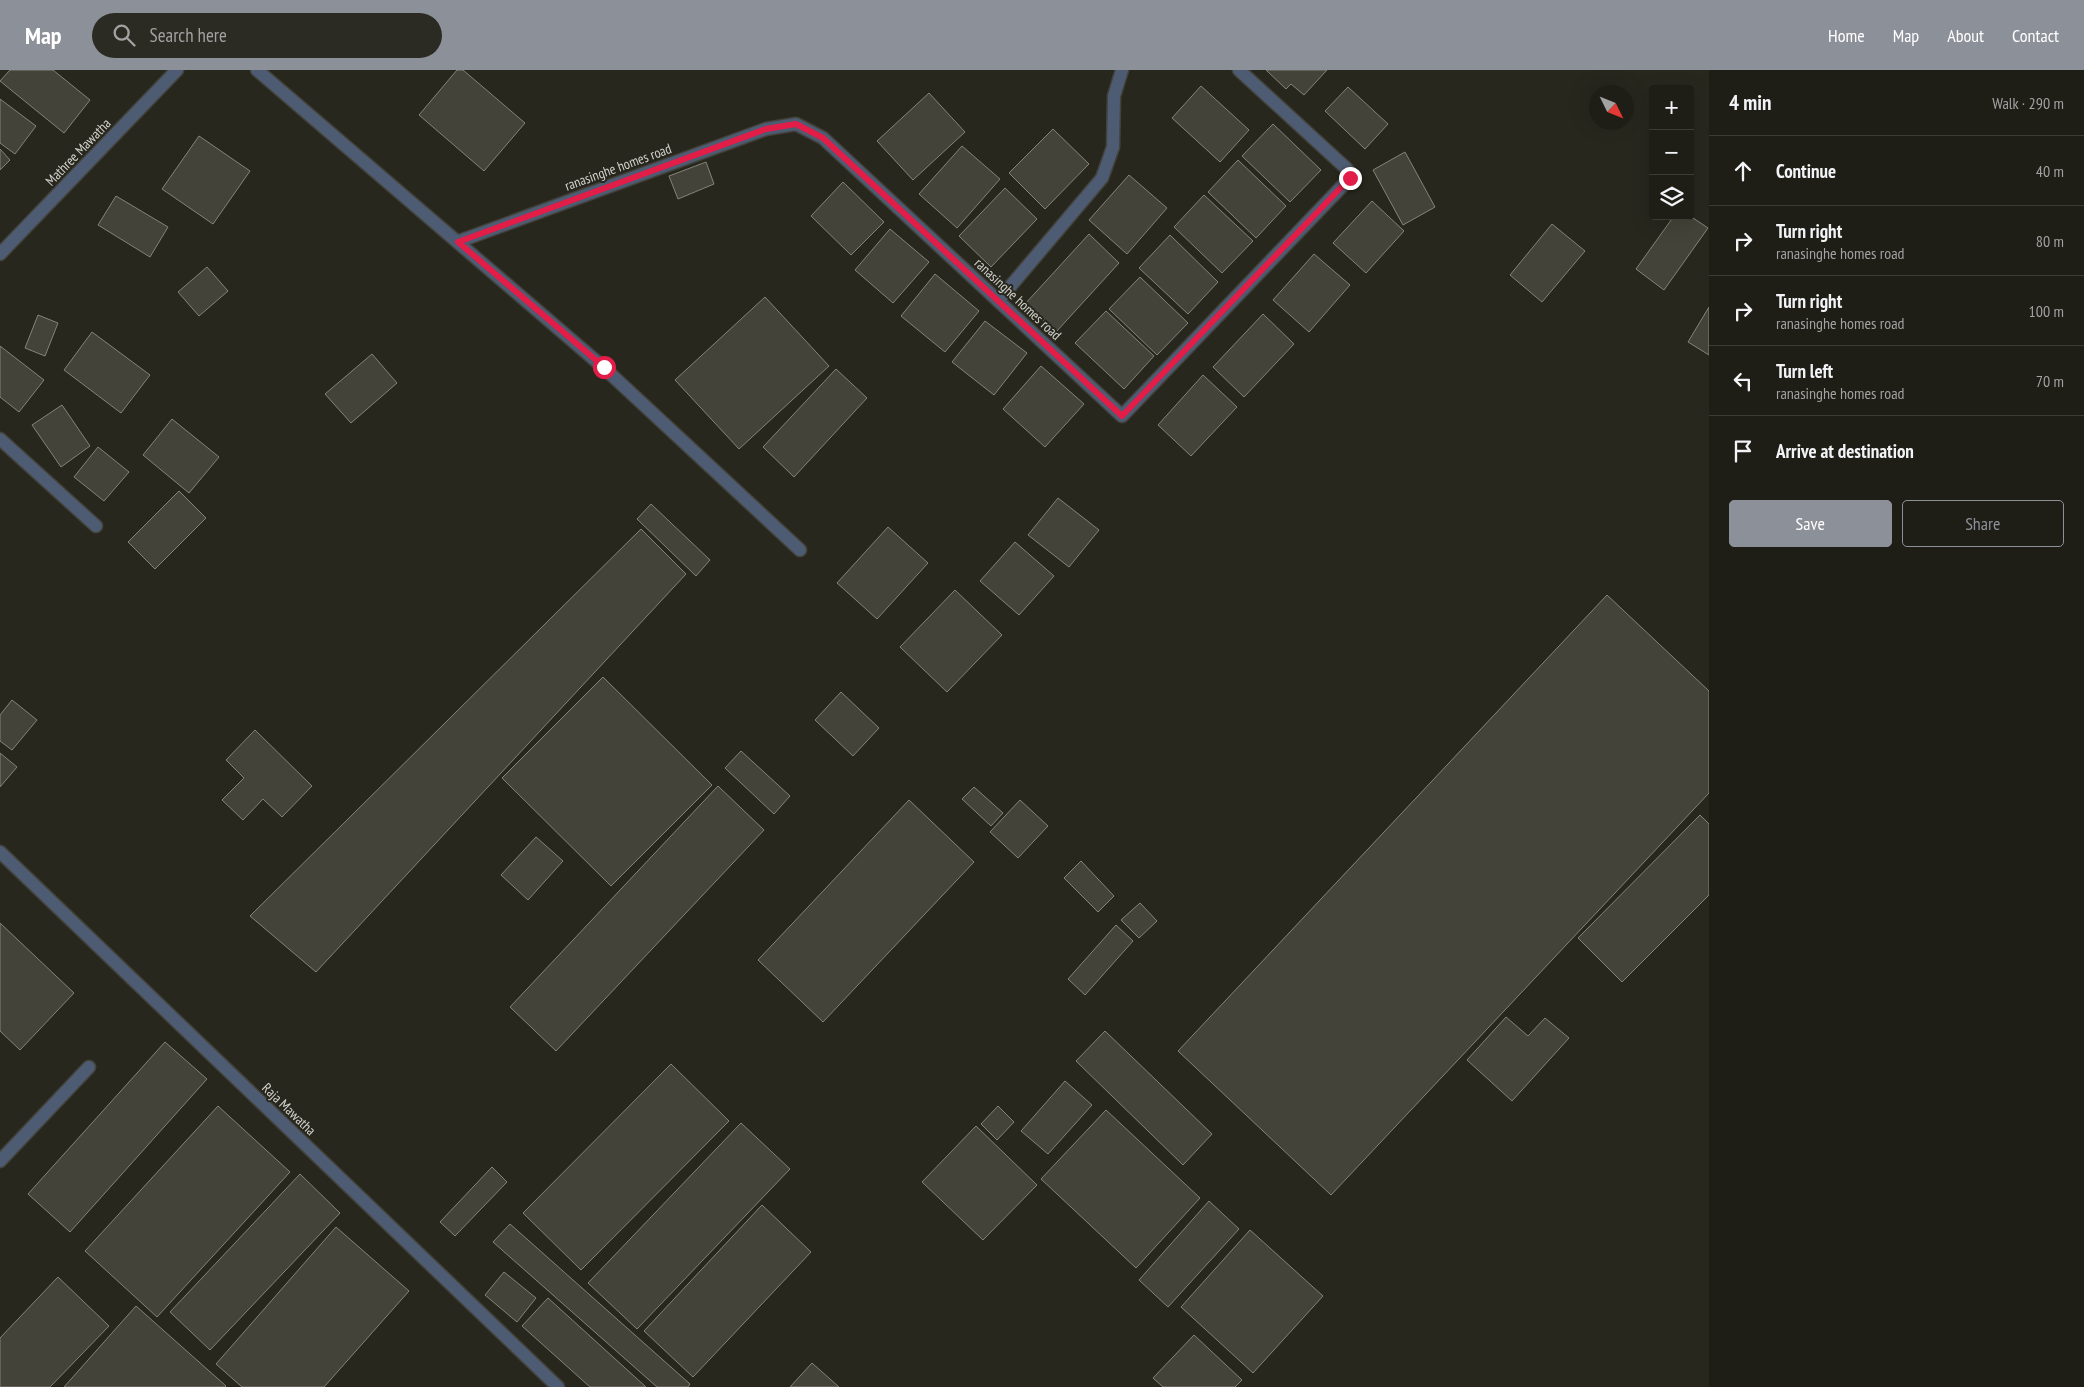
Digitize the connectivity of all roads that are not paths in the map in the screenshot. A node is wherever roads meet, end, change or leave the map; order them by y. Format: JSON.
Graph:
{"nodes":[{"id":1,"x":177,"y":70,"type":"edge"},
{"id":2,"x":257,"y":70,"type":"edge"},
{"id":3,"x":1122,"y":70,"type":"edge"},
{"id":4,"x":1239,"y":70,"type":"edge"},
{"id":5,"x":458,"y":242,"type":"junction"},
{"id":6,"x":0,"y":254,"type":"edge"},
{"id":7,"x":998,"y":301,"type":"junction"},
{"id":8,"x":0,"y":439,"type":"edge"},
{"id":9,"x":96,"y":526,"type":"dead end"},
{"id":10,"x":800,"y":550,"type":"dead end"},
{"id":11,"x":0,"y":852,"type":"edge"},
{"id":12,"x":89,"y":1067,"type":"dead end"},
{"id":13,"x":0,"y":1161,"type":"edge"},
{"id":14,"x":558,"y":1387,"type":"edge"}],
"edges":[{"from":1,"to":6,"type":"street","name":"Mathree Mawatha"},
{"from":2,"to":5,"type":"street"},
{"from":3,"to":7,"type":"street"},
{"from":4,"to":7,"type":"street","name":"ranasinghe homes road"},
{"from":5,"to":7,"type":"street","name":"ranasinghe homes road"},
{"from":5,"to":10,"type":"street"},
{"from":8,"to":9,"type":"street"},
{"from":11,"to":14,"type":"street","name":"Raja Mawatha"},
{"from":12,"to":13,"type":"street"}]}
